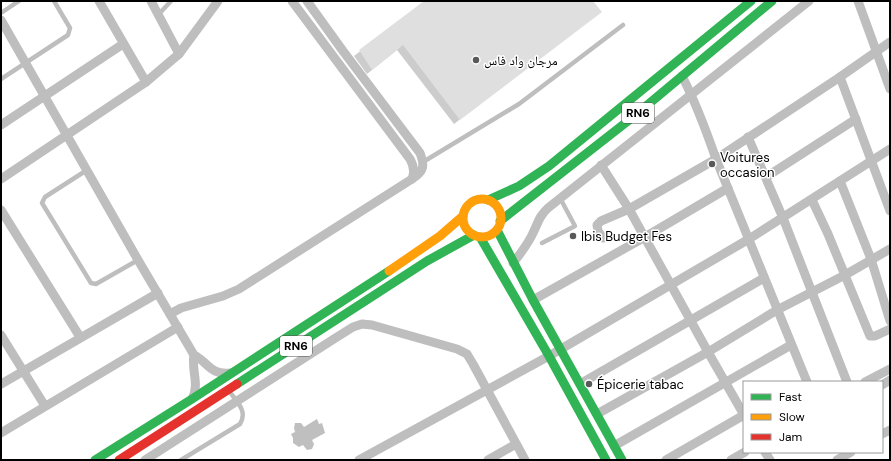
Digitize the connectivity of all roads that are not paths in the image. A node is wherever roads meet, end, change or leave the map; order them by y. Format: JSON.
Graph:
{"nodes":[{"id":1,"x":19,"y":1,"type":"edge"},
{"id":2,"x":54,"y":1,"type":"edge"},
{"id":3,"x":99,"y":1,"type":"edge"},
{"id":4,"x":151,"y":1,"type":"edge"},
{"id":5,"x":171,"y":1,"type":"edge"},
{"id":6,"x":218,"y":1,"type":"edge"},
{"id":7,"x":292,"y":1,"type":"edge"},
{"id":8,"x":307,"y":1,"type":"edge"},
{"id":9,"x":751,"y":1,"type":"edge"},
{"id":10,"x":772,"y":1,"type":"edge"},
{"id":11,"x":809,"y":1,"type":"edge"},
{"id":12,"x":858,"y":1,"type":"edge"},
{"id":13,"x":1,"y":13,"type":"edge"},
{"id":14,"x":159,"y":14,"type":"junction"},
{"id":15,"x":1,"y":20,"type":"edge"},
{"id":16,"x":623,"y":25,"type":"dead end"},
{"id":17,"x":890,"y":42,"type":"edge"},
{"id":18,"x":123,"y":44,"type":"junction"},
{"id":19,"x":876,"y":51,"type":"junction"},
{"id":20,"x":180,"y":54,"type":"junction"},
{"id":21,"x":25,"y":63,"type":"junction"},
{"id":22,"x":682,"y":76,"type":"junction"},
{"id":23,"x":840,"y":77,"type":"junction"},
{"id":24,"x":1,"y":79,"type":"edge"},
{"id":25,"x":146,"y":82,"type":"junction"},
{"id":26,"x":890,"y":89,"type":"edge"},
{"id":27,"x":691,"y":94,"type":"junction"},
{"id":28,"x":45,"y":96,"type":"junction"},
{"id":29,"x":856,"y":119,"type":"junction"},
{"id":30,"x":1,"y":125,"type":"edge"},
{"id":31,"x":68,"y":135,"type":"junction"},
{"id":32,"x":748,"y":137,"type":"junction"},
{"id":33,"x":890,"y":149,"type":"edge"},
{"id":34,"x":716,"y":159,"type":"junction"},
{"id":35,"x":872,"y":160,"type":"junction"},
{"id":36,"x":423,"y":162,"type":"junction"},
{"id":37,"x":601,"y":165,"type":"junction"},
{"id":38,"x":87,"y":170,"type":"junction"},
{"id":39,"x":766,"y":177,"type":"junction"},
{"id":40,"x":412,"y":179,"type":"junction"},
{"id":41,"x":1,"y":180,"type":"edge"},
{"id":42,"x":840,"y":181,"type":"junction"},
{"id":43,"x":728,"y":188,"type":"junction"},
{"id":44,"x":560,"y":198,"type":"junction"},
{"id":45,"x":488,"y":200,"type":"junction"},
{"id":46,"x":812,"y":200,"type":"junction"},
{"id":47,"x":629,"y":209,"type":"junction"},
{"id":48,"x":1,"y":210,"type":"edge"},
{"id":49,"x":890,"y":211,"type":"edge"},
{"id":50,"x":463,"y":216,"type":"junction"},
{"id":51,"x":783,"y":218,"type":"junction"},
{"id":52,"x":498,"y":225,"type":"junction"},
{"id":53,"x":477,"y":236,"type":"junction"},
{"id":54,"x":645,"y":237,"type":"junction"},
{"id":55,"x":603,"y":238,"type":"dead end"},
{"id":56,"x":749,"y":239,"type":"junction"},
{"id":57,"x":542,"y":243,"type":"dead end"},
{"id":58,"x":890,"y":248,"type":"edge"},
{"id":59,"x":871,"y":259,"type":"junction"},
{"id":60,"x":138,"y":260,"type":"junction"},
{"id":61,"x":513,"y":263,"type":"junction"},
{"id":62,"x":845,"y":275,"type":"junction"},
{"id":63,"x":764,"y":278,"type":"junction"},
{"id":64,"x":671,"y":284,"type":"junction"},
{"id":65,"x":811,"y":292,"type":"junction"},
{"id":66,"x":158,"y":293,"type":"junction"},
{"id":67,"x":533,"y":300,"type":"junction"},
{"id":68,"x":777,"y":310,"type":"junction"},
{"id":69,"x":170,"y":314,"type":"junction"},
{"id":70,"x":690,"y":320,"type":"junction"},
{"id":71,"x":890,"y":320,"type":"edge"},
{"id":72,"x":178,"y":327,"type":"junction"},
{"id":73,"x":890,"y":329,"type":"edge"},
{"id":74,"x":1,"y":335,"type":"edge"},
{"id":75,"x":80,"y":337,"type":"junction"},
{"id":76,"x":792,"y":345,"type":"junction"},
{"id":77,"x":560,"y":349,"type":"junction"},
{"id":78,"x":708,"y":352,"type":"junction"},
{"id":79,"x":194,"y":355,"type":"junction"},
{"id":80,"x":549,"y":356,"type":"junction"},
{"id":81,"x":890,"y":368,"type":"edge"},
{"id":82,"x":238,"y":369,"type":"junction"},
{"id":83,"x":23,"y":371,"type":"junction"},
{"id":84,"x":804,"y":381,"type":"edge"},
{"id":85,"x":847,"y":381,"type":"edge"},
{"id":86,"x":867,"y":381,"type":"edge"},
{"id":87,"x":726,"y":383,"type":"junction"},
{"id":88,"x":1,"y":384,"type":"edge"},
{"id":89,"x":580,"y":384,"type":"junction"},
{"id":90,"x":488,"y":389,"type":"junction"},
{"id":91,"x":228,"y":390,"type":"junction"},
{"id":92,"x":192,"y":399,"type":"junction"},
{"id":93,"x":236,"y":401,"type":"junction"},
{"id":94,"x":45,"y":406,"type":"junction"},
{"id":95,"x":743,"y":413,"type":"edge"},
{"id":96,"x":597,"y":414,"type":"junction"},
{"id":97,"x":743,"y":416,"type":"edge"},
{"id":98,"x":1,"y":433,"type":"edge"},
{"id":99,"x":516,"y":444,"type":"junction"},
{"id":100,"x":614,"y":446,"type":"junction"},
{"id":101,"x":743,"y":453,"type":"edge"},
{"id":102,"x":849,"y":453,"type":"edge"},
{"id":103,"x":361,"y":459,"type":"edge"},
{"id":104,"x":95,"y":460,"type":"edge"},
{"id":105,"x":119,"y":460,"type":"edge"},
{"id":106,"x":145,"y":460,"type":"edge"},
{"id":107,"x":181,"y":460,"type":"edge"},
{"id":108,"x":488,"y":460,"type":"edge"},
{"id":109,"x":526,"y":460,"type":"edge"},
{"id":110,"x":606,"y":460,"type":"edge"},
{"id":111,"x":622,"y":460,"type":"edge"},
{"id":112,"x":666,"y":460,"type":"edge"},
{"id":113,"x":731,"y":460,"type":"edge"},
{"id":114,"x":837,"y":460,"type":"edge"}],
"edges":[{"from":1,"to":13,"type":"lane"},
{"from":2,"to":21,"type":"lane"},
{"from":3,"to":18,"type":"street"},
{"from":4,"to":14,"type":"street"},
{"from":5,"to":14,"type":"lane"},
{"from":6,"to":20,"type":"street"},
{"from":7,"to":40,"type":"street"},
{"from":8,"to":36,"type":"street"},
{"from":9,"to":45,"type":"main road","number":"RN6"},
{"from":10,"to":22,"type":"main road","number":"RN6"},
{"from":11,"to":27,"type":"street"},
{"from":12,"to":19,"type":"street"},
{"from":14,"to":20,"type":"street"},
{"from":15,"to":21,"type":"street"},
{"from":16,"to":36,"type":"lane"},
{"from":17,"to":19,"type":"street"},
{"from":18,"to":25,"type":"street"},
{"from":18,"to":28,"type":"street"},
{"from":19,"to":23,"type":"street"},
{"from":19,"to":26,"type":"street"},
{"from":20,"to":25,"type":"street"},
{"from":21,"to":24,"type":"lane"},
{"from":21,"to":28,"type":"street"},
{"from":22,"to":27,"type":"street"},
{"from":22,"to":52,"type":"main road","number":"RN6"},
{"from":23,"to":29,"type":"street"},
{"from":23,"to":32,"type":"street"},
{"from":25,"to":31,"type":"street"},
{"from":27,"to":34,"type":"street"},
{"from":27,"to":37,"type":"street"},
{"from":28,"to":30,"type":"street"},
{"from":28,"to":31,"type":"street"},
{"from":29,"to":35,"type":"street"},
{"from":29,"to":39,"type":"street"},
{"from":31,"to":38,"type":"street"},
{"from":31,"to":41,"type":"street"},
{"from":32,"to":34,"type":"street"},
{"from":32,"to":39,"type":"street"},
{"from":33,"to":35,"type":"street"},
{"from":34,"to":43,"type":"street"},
{"from":34,"to":47,"type":"street"},
{"from":35,"to":42,"type":"street"},
{"from":35,"to":49,"type":"street"},
{"from":36,"to":40,"type":"street"},
{"from":37,"to":44,"type":"street"},
{"from":37,"to":47,"type":"street"},
{"from":38,"to":60,"type":"street"},
{"from":38,"to":60,"type":"lane"},
{"from":39,"to":51,"type":"street"},
{"from":40,"to":69,"type":"street"},
{"from":42,"to":46,"type":"street"},
{"from":42,"to":59,"type":"street"},
{"from":43,"to":54,"type":"street"},
{"from":43,"to":56,"type":"street"},
{"from":44,"to":57,"type":"lane"},
{"from":44,"to":61,"type":"street"},
{"from":45,"to":50,"type":"main road","number":"RN6"},
{"from":45,"to":52,"type":"main road"},
{"from":46,"to":51,"type":"street"},
{"from":46,"to":62,"type":"street"},
{"from":47,"to":54,"type":"street"},
{"from":47,"to":55,"type":"street"},
{"from":48,"to":75,"type":"street"},
{"from":50,"to":53,"type":"main road"},
{"from":50,"to":82,"type":"main road","number":"RN6"},
{"from":51,"to":56,"type":"street"},
{"from":51,"to":65,"type":"street"},
{"from":52,"to":53,"type":"main road","number":"RN6"},
{"from":52,"to":61,"type":"main road"},
{"from":53,"to":80,"type":"main road"},
{"from":53,"to":91,"type":"main road","number":"RN6"},
{"from":54,"to":64,"type":"street"},
{"from":54,"to":67,"type":"street"},
{"from":56,"to":63,"type":"street"},
{"from":56,"to":64,"type":"street"},
{"from":58,"to":59,"type":"street"},
{"from":59,"to":62,"type":"street"},
{"from":59,"to":71,"type":"street"},
{"from":60,"to":66,"type":"street"},
{"from":61,"to":67,"type":"main road"},
{"from":62,"to":65,"type":"street"},
{"from":62,"to":73,"type":"street"},
{"from":63,"to":68,"type":"street"},
{"from":63,"to":70,"type":"street"},
{"from":64,"to":70,"type":"street"},
{"from":64,"to":77,"type":"street"},
{"from":65,"to":68,"type":"street"},
{"from":65,"to":85,"type":"street"},
{"from":66,"to":69,"type":"street"},
{"from":66,"to":75,"type":"street"},
{"from":67,"to":77,"type":"main road"},
{"from":68,"to":76,"type":"street"},
{"from":68,"to":78,"type":"street"},
{"from":69,"to":72,"type":"street"},
{"from":70,"to":78,"type":"street"},
{"from":70,"to":89,"type":"street"},
{"from":72,"to":79,"type":"street"},
{"from":72,"to":94,"type":"street"},
{"from":74,"to":83,"type":"street"},
{"from":75,"to":83,"type":"street"},
{"from":76,"to":84,"type":"street"},
{"from":76,"to":87,"type":"street"},
{"from":77,"to":80,"type":"street"},
{"from":77,"to":89,"type":"main road"},
{"from":78,"to":87,"type":"street"},
{"from":78,"to":96,"type":"street"},
{"from":79,"to":82,"type":"street"},
{"from":79,"to":92,"type":"street"},
{"from":80,"to":90,"type":"street"},
{"from":80,"to":110,"type":"main road"},
{"from":81,"to":86,"type":"street"},
{"from":82,"to":92,"type":"main road","number":"RN6"},
{"from":83,"to":88,"type":"street"},
{"from":83,"to":94,"type":"street"},
{"from":87,"to":95,"type":"street"},
{"from":87,"to":100,"type":"street"},
{"from":89,"to":96,"type":"main road"},
{"from":90,"to":93,"type":"street"},
{"from":90,"to":99,"type":"street"},
{"from":90,"to":103,"type":"street"},
{"from":91,"to":93,"type":"lane"},
{"from":91,"to":105,"type":"main road","number":"RN6"},
{"from":92,"to":104,"type":"main road","number":"RN6"},
{"from":93,"to":106,"type":"street"},
{"from":93,"to":107,"type":"lane"},
{"from":94,"to":98,"type":"street"},
{"from":96,"to":100,"type":"main road"},
{"from":97,"to":112,"type":"street"},
{"from":99,"to":108,"type":"street"},
{"from":99,"to":109,"type":"street"},
{"from":100,"to":111,"type":"main road"},
{"from":101,"to":113,"type":"street"},
{"from":102,"to":114,"type":"street"}]}
